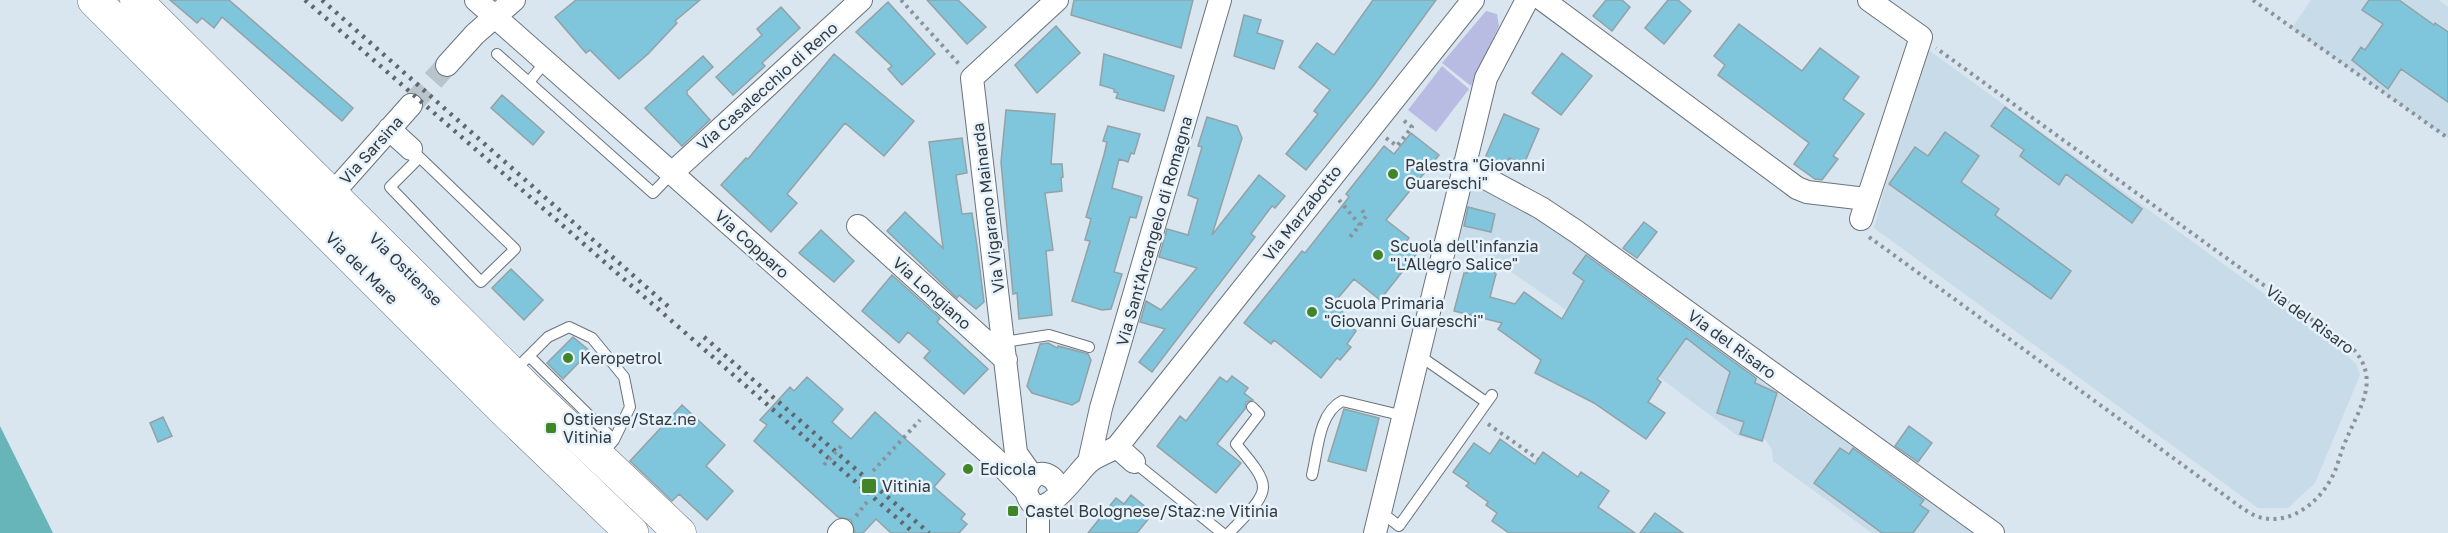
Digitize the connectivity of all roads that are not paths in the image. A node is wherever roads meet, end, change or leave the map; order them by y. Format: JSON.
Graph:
{"nodes":[{"id":1,"x":94,"y":0,"type":"edge"},
{"id":2,"x":136,"y":0,"type":"edge"},
{"id":3,"x":476,"y":0,"type":"edge"},
{"id":4,"x":514,"y":0,"type":"edge"},
{"id":5,"x":861,"y":0,"type":"edge"},
{"id":6,"x":1057,"y":0,"type":"edge"},
{"id":7,"x":1220,"y":0,"type":"edge"},
{"id":8,"x":1473,"y":0,"type":"edge"},
{"id":9,"x":1869,"y":0,"type":"edge"},
{"id":10,"x":1527,"y":1,"type":"edge"},
{"id":11,"x":494,"y":16,"type":"junction"},
{"id":12,"x":497,"y":54,"type":"dead end"},
{"id":13,"x":546,"y":61,"type":"junction"},
{"id":14,"x":447,"y":65,"type":"tunnel mouth"},
{"id":15,"x":529,"y":82,"type":"junction"},
{"id":16,"x":411,"y":105,"type":"tunnel mouth"},
{"id":17,"x":389,"y":129,"type":"junction"},
{"id":18,"x":411,"y":149,"type":"junction"},
{"id":19,"x":1463,"y":166,"type":"junction"},
{"id":20,"x":672,"y":172,"type":"junction"},
{"id":21,"x":331,"y":195,"type":"junction"},
{"id":22,"x":858,"y":226,"type":"dead end"},
{"id":23,"x":1089,"y":347,"type":"dead end"},
{"id":24,"x":1005,"y":351,"type":"junction"},
{"id":25,"x":520,"y":364,"type":"junction"},
{"id":26,"x":1421,"y":370,"type":"junction"},
{"id":27,"x":1252,"y":407,"type":"dead end"},
{"id":28,"x":1405,"y":416,"type":"junction"},
{"id":29,"x":606,"y":448,"type":"junction"},
{"id":30,"x":1125,"y":455,"type":"junction"},
{"id":31,"x":1008,"y":458,"type":"junction"},
{"id":32,"x":1089,"y":462,"type":"junction"},
{"id":33,"x":1312,"y":475,"type":"dead end"},
{"id":34,"x":1032,"y":492,"type":"junction"},
{"id":35,"x":1061,"y":493,"type":"junction"},
{"id":36,"x":1378,"y":522,"type":"edge"},
{"id":37,"x":632,"y":533,"type":"edge"},
{"id":38,"x":680,"y":533,"type":"edge"},
{"id":39,"x":1038,"y":533,"type":"edge"},
{"id":40,"x":1222,"y":533,"type":"edge"},
{"id":41,"x":1229,"y":533,"type":"edge"},
{"id":42,"x":1993,"y":533,"type":"edge"}],
"edges":[{"from":1,"to":37,"type":"main road","name":"Via del Mare"},
{"from":2,"to":21,"type":"main road","name":"Via Ostiense"},
{"from":3,"to":11,"type":"street","name":"Via Copparo"},
{"from":4,"to":11,"type":"street"},
{"from":5,"to":20,"type":"street","name":"Via Casalecchio di Reno"},
{"from":6,"to":24,"type":"street","name":"Via Vigarano Mainarda"},
{"from":7,"to":32,"type":"street","name":"Via Sant'Arcangelo di Romagna"},
{"from":8,"to":30,"type":"street","name":"Via Marzabotto"},
{"from":9,"to":10,"type":"street"},
{"from":10,"to":19,"type":"street"},
{"from":11,"to":13,"type":"street","name":"Via Copparo"},
{"from":11,"to":14,"type":"street"},
{"from":12,"to":15,"type":"lane"},
{"from":13,"to":15,"type":"lane"},
{"from":13,"to":20,"type":"street","name":"Via Copparo"},
{"from":15,"to":20,"type":"lane"},
{"from":16,"to":17,"type":"street","name":"Via Sarsina"},
{"from":17,"to":18,"type":"street"},
{"from":17,"to":21,"type":"street","name":"Via Sarsina"},
{"from":18,"to":18,"type":"lane"},
{"from":19,"to":26,"type":"street"},
{"from":19,"to":42,"type":"street","name":"Via del Risaro"},
{"from":20,"to":31,"type":"street","name":"Via Copparo"},
{"from":21,"to":25,"type":"main road","name":"Via Ostiense"},
{"from":22,"to":24,"type":"street","name":"Via Longiano"},
{"from":23,"to":24,"type":"lane"},
{"from":24,"to":31,"type":"street","name":"Via Vigarano Mainarda"},
{"from":25,"to":29,"type":"main road","name":"Via Ostiense"},
{"from":25,"to":29,"type":"lane"},
{"from":26,"to":28,"type":"street"},
{"from":26,"to":36,"type":"lane"},
{"from":27,"to":41,"type":"lane"},
{"from":28,"to":33,"type":"lane"},
{"from":28,"to":36,"type":"street"},
{"from":29,"to":38,"type":"main road","name":"Via Ostiense"},
{"from":30,"to":32,"type":"street"},
{"from":30,"to":40,"type":"lane"},
{"from":31,"to":34,"type":"street","name":"Via Vigarano Mainarda"},
{"from":32,"to":35,"type":"street"},
{"from":34,"to":35,"type":"street"},
{"from":34,"to":35,"type":"street"},
{"from":34,"to":39,"type":"street"}]}
